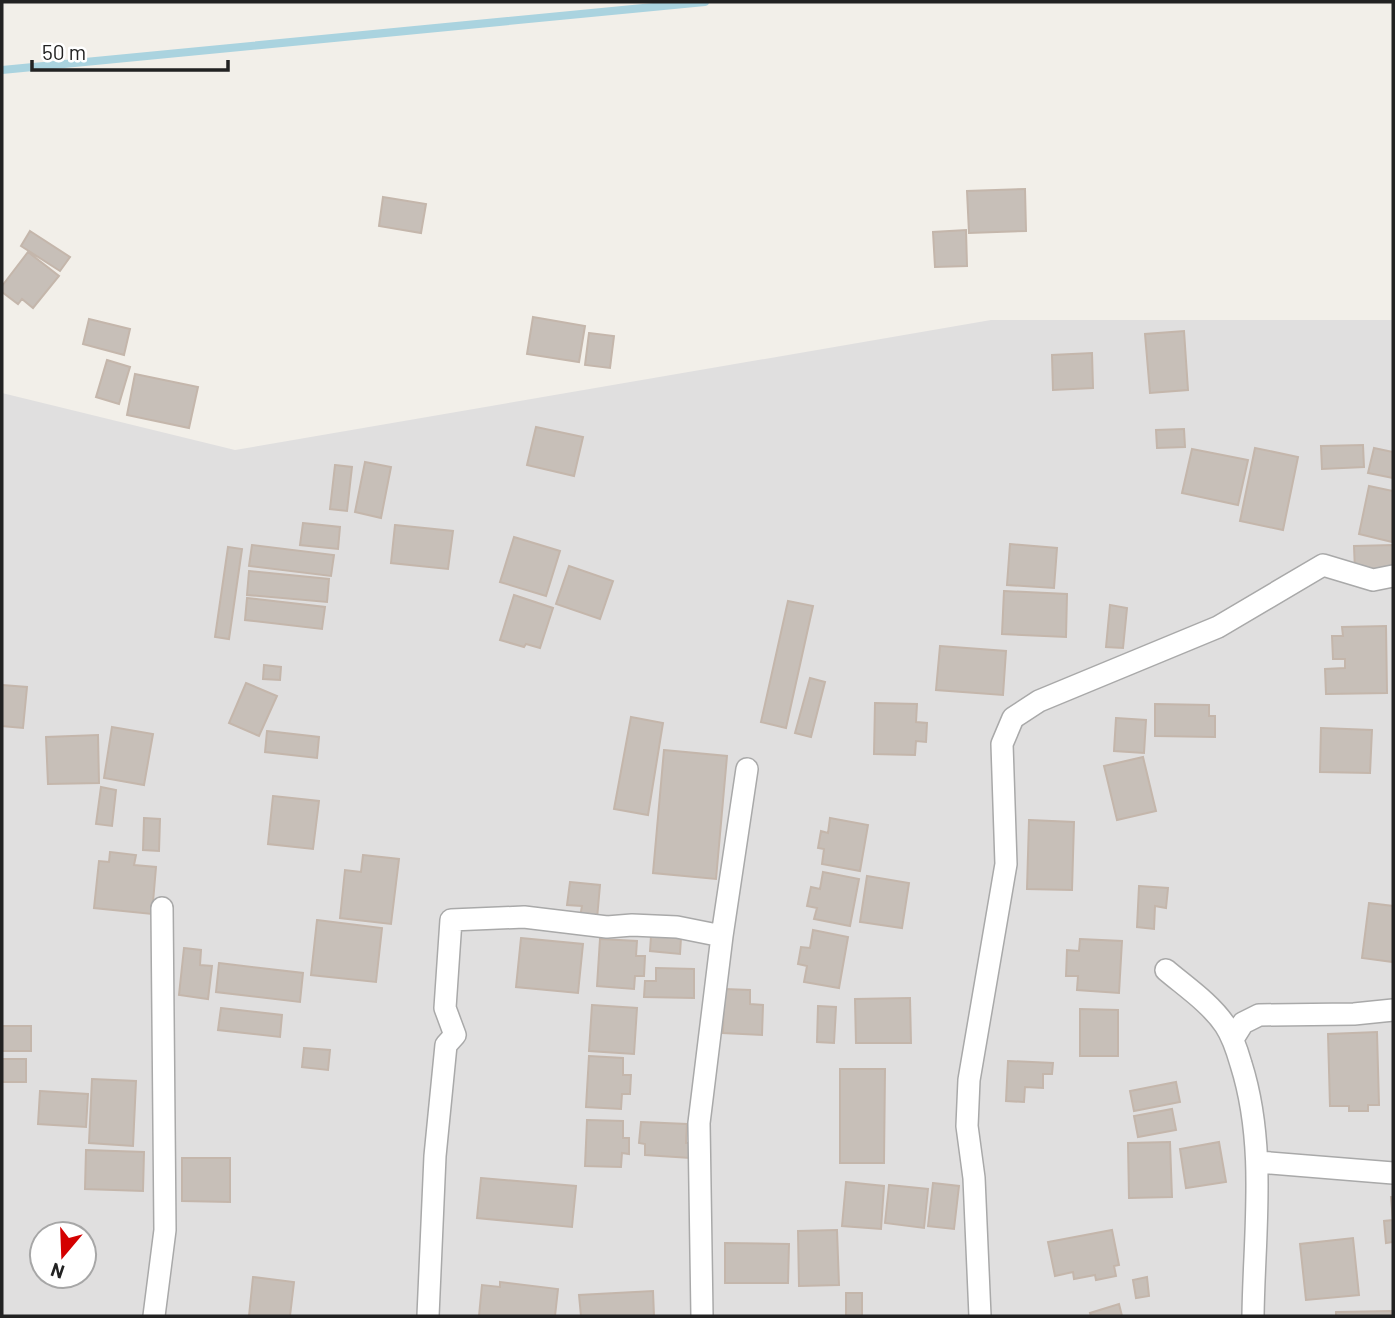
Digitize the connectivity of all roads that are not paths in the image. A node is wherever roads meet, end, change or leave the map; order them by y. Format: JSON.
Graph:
{"nodes":[{"id":1,"x":1393,"y":576,"type":"edge"},
{"id":2,"x":747,"y":769,"type":"dead end"},
{"id":3,"x":162,"y":908,"type":"dead end"},
{"id":4,"x":722,"y":936,"type":"junction"},
{"id":5,"x":1166,"y":970,"type":"dead end"},
{"id":6,"x":1393,"y":1010,"type":"edge"},
{"id":7,"x":1234,"y":1039,"type":"junction"},
{"id":8,"x":1258,"y":1162,"type":"junction"},
{"id":9,"x":1393,"y":1173,"type":"edge"},
{"id":10,"x":154,"y":1316,"type":"edge"},
{"id":11,"x":428,"y":1316,"type":"edge"},
{"id":12,"x":702,"y":1316,"type":"edge"},
{"id":13,"x":980,"y":1316,"type":"edge"},
{"id":14,"x":1253,"y":1316,"type":"edge"}],
"edges":[{"from":1,"to":13,"type":"street"},
{"from":2,"to":4,"type":"street"},
{"from":3,"to":10,"type":"street"},
{"from":4,"to":11,"type":"street"},
{"from":4,"to":12,"type":"street"},
{"from":5,"to":7,"type":"street"},
{"from":6,"to":7,"type":"street"},
{"from":7,"to":8,"type":"street"},
{"from":8,"to":9,"type":"street"},
{"from":8,"to":14,"type":"street"}]}
